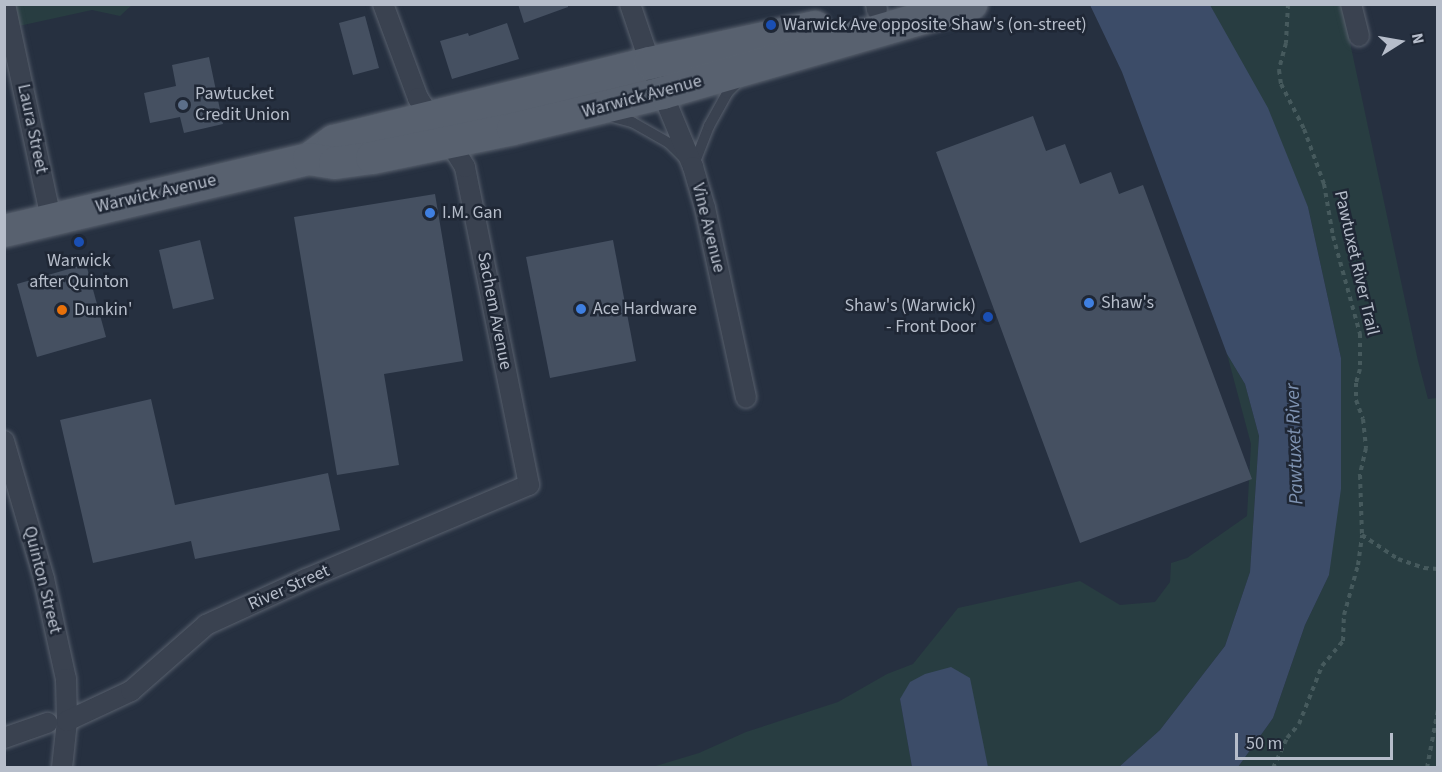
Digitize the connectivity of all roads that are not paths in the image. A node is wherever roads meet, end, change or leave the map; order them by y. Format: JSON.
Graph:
{"nodes":[{"id":1,"x":5,"y":4,"type":"edge"},
{"id":2,"x":383,"y":4,"type":"edge"},
{"id":3,"x":630,"y":4,"type":"edge"},
{"id":4,"x":971,"y":4,"type":"edge"},
{"id":5,"x":1351,"y":4,"type":"edge"},
{"id":6,"x":885,"y":6,"type":"edge"},
{"id":7,"x":1359,"y":36,"type":"dead end"},
{"id":8,"x":650,"y":63,"type":"junction"},
{"id":9,"x":756,"y":65,"type":"junction"},
{"id":10,"x":663,"y":93,"type":"junction"},
{"id":11,"x":589,"y":111,"type":"junction"},
{"id":12,"x":440,"y":130,"type":"junction"},
{"id":13,"x":693,"y":167,"type":"junction"},
{"id":14,"x":51,"y":218,"type":"junction"},
{"id":15,"x":4,"y":231,"type":"edge"},
{"id":16,"x":746,"y":398,"type":"dead end"},
{"id":17,"x":4,"y":441,"type":"edge"},
{"id":18,"x":529,"y":485,"type":"joint"},
{"id":19,"x":57,"y":722,"type":"junction"},
{"id":20,"x":4,"y":738,"type":"edge"},
{"id":21,"x":62,"y":768,"type":"edge"}],
"edges":[{"from":1,"to":14,"type":"street","name":"Laura Street"},
{"from":2,"to":12,"type":"street","name":"Sachem Avenue"},
{"from":3,"to":8,"type":"street","name":"Vine Avenue"},
{"from":4,"to":9,"type":"main road","name":"Warwick Avenue"},
{"from":5,"to":7,"type":"street"},
{"from":6,"to":8,"type":"main road","name":"Warwick Avenue"},
{"from":8,"to":10,"type":"street","name":"Vine Avenue"},
{"from":8,"to":12,"type":"main road","name":"Warwick Avenue"},
{"from":9,"to":10,"type":"main road","name":"Warwick Avenue"},
{"from":9,"to":13,"type":"lane"},
{"from":10,"to":11,"type":"main road","name":"Warwick Avenue"},
{"from":10,"to":13,"type":"street","name":"Vine Avenue"},
{"from":11,"to":12,"type":"main road","name":"Warwick Avenue"},
{"from":11,"to":13,"type":"lane"},
{"from":12,"to":14,"type":"main road","name":"Warwick Avenue"},
{"from":12,"to":18,"type":"street","name":"Sachem Avenue"},
{"from":13,"to":16,"type":"street","name":"Vine Avenue"},
{"from":14,"to":15,"type":"main road","name":"Warwick Avenue"},
{"from":17,"to":19,"type":"street","name":"Quinton Street"},
{"from":18,"to":19,"type":"street","name":"River Street"},
{"from":19,"to":20,"type":"street","name":"River Street"},
{"from":19,"to":21,"type":"street","name":"Quinton Street"}]}
